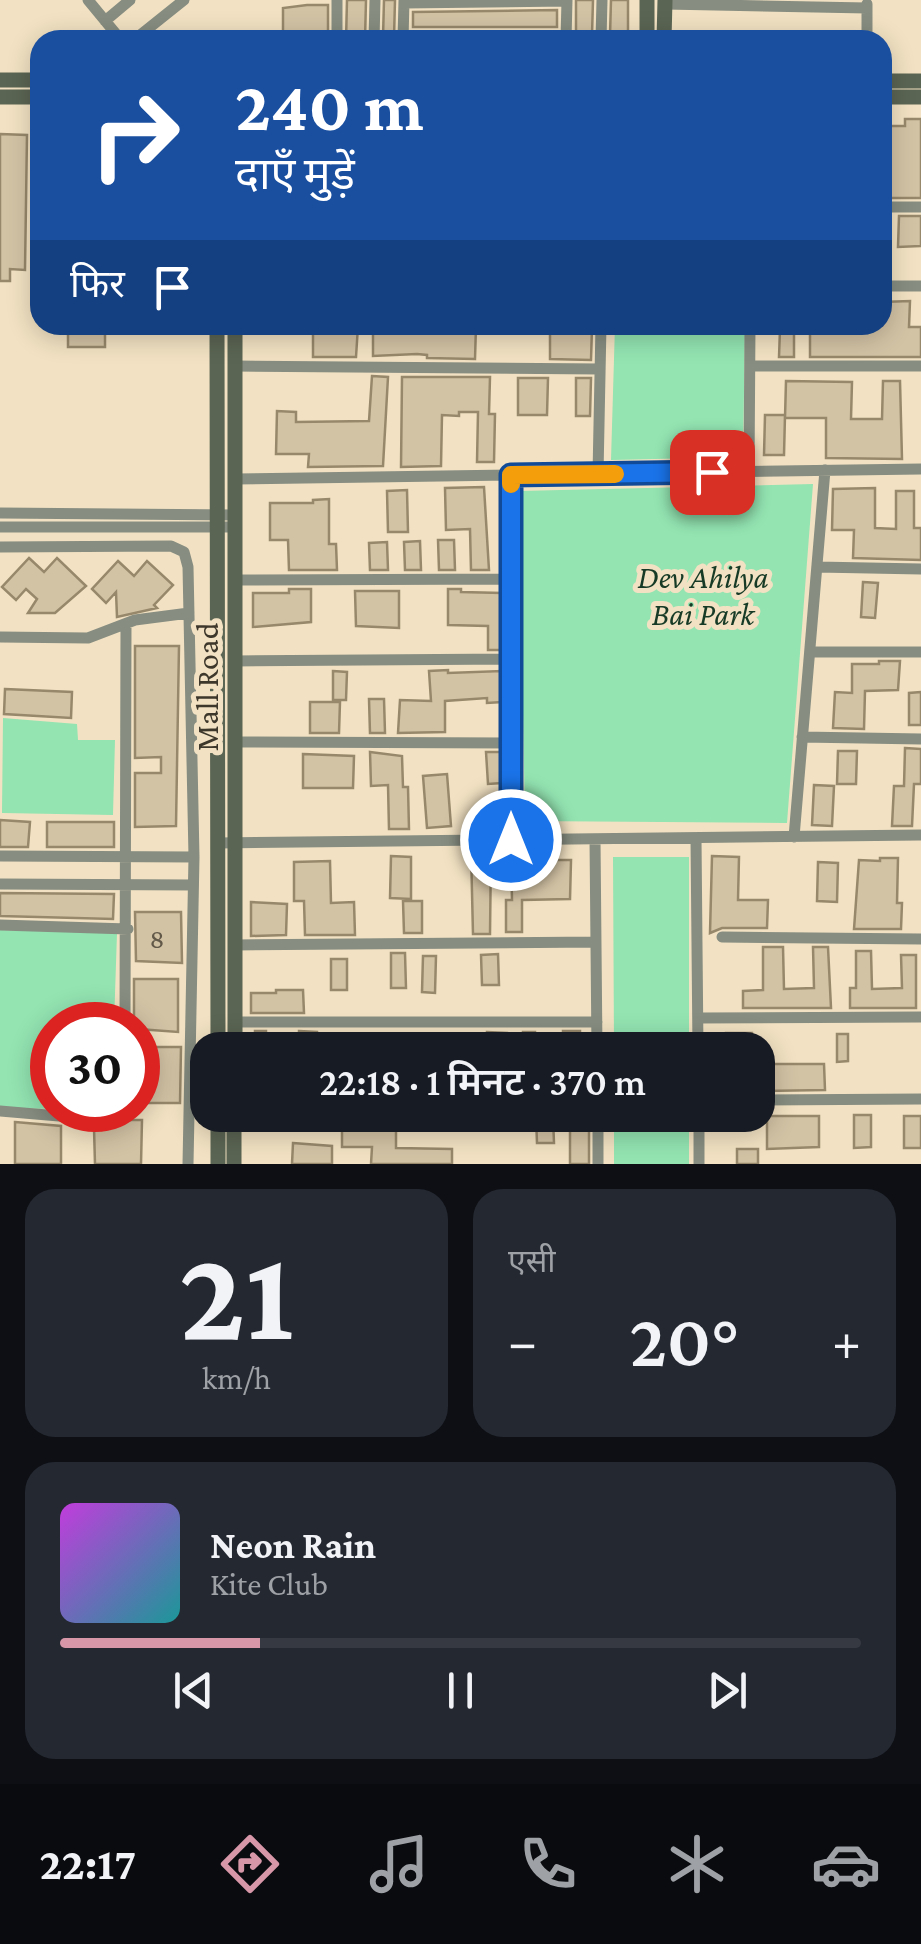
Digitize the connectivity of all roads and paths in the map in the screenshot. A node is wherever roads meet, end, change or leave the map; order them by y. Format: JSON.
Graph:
{"nodes":[{"id":1,"x":88,"y":0,"type":"edge"},
{"id":2,"x":130,"y":0,"type":"edge"},
{"id":3,"x":184,"y":0,"type":"edge"},
{"id":4,"x":338,"y":0,"type":"edge"},
{"id":5,"x":375,"y":0,"type":"edge"},
{"id":6,"x":567,"y":0,"type":"edge"},
{"id":7,"x":602,"y":0,"type":"edge"},
{"id":8,"x":647,"y":0,"type":"edge"},
{"id":9,"x":404,"y":2,"type":"edge"},
{"id":10,"x":665,"y":2,"type":"edge"},
{"id":11,"x":736,"y":3,"type":"edge"},
{"id":12,"x":798,"y":4,"type":"edge"},
{"id":13,"x":867,"y":4,"type":"edge"},
{"id":14,"x":105,"y":21,"type":"junction"},
{"id":15,"x":112,"y":30,"type":"edge"},
{"id":16,"x":146,"y":30,"type":"edge"},
{"id":17,"x":337,"y":30,"type":"edge"},
{"id":18,"x":374,"y":30,"type":"edge"},
{"id":19,"x":403,"y":30,"type":"edge"},
{"id":20,"x":566,"y":30,"type":"edge"},
{"id":21,"x":602,"y":30,"type":"edge"},
{"id":22,"x":646,"y":30,"type":"edge"},
{"id":23,"x":664,"y":30,"type":"edge"},
{"id":24,"x":867,"y":30,"type":"edge"},
{"id":25,"x":0,"y":80,"type":"edge"},
{"id":26,"x":30,"y":80,"type":"edge"},
{"id":27,"x":892,"y":81,"type":"edge"},
{"id":28,"x":921,"y":81,"type":"edge"},
{"id":29,"x":0,"y":96,"type":"edge"},
{"id":30,"x":30,"y":97,"type":"edge"},
{"id":31,"x":892,"y":97,"type":"edge"},
{"id":32,"x":921,"y":97,"type":"edge"},
{"id":33,"x":892,"y":207,"type":"edge"},
{"id":34,"x":921,"y":207,"type":"edge"},
{"id":35,"x":892,"y":286,"type":"edge"},
{"id":36,"x":921,"y":286,"type":"edge"},
{"id":37,"x":217,"y":335,"type":"edge"},
{"id":38,"x":235,"y":335,"type":"edge"},
{"id":39,"x":602,"y":335,"type":"edge"},
{"id":40,"x":750,"y":335,"type":"edge"},
{"id":41,"x":235,"y":366,"type":"junction"},
{"id":42,"x":750,"y":366,"type":"junction"},
{"id":43,"x":921,"y":366,"type":"edge"},
{"id":44,"x":600,"y":370,"type":"junction"},
{"id":45,"x":921,"y":469,"type":"edge"},
{"id":46,"x":825,"y":470,"type":"junction"},
{"id":47,"x":750,"y":472,"type":"junction"},
{"id":48,"x":598,"y":474,"type":"junction"},
{"id":49,"x":511,"y":475,"type":"junction"},
{"id":50,"x":235,"y":479,"type":"junction"},
{"id":51,"x":0,"y":513,"type":"edge"},
{"id":52,"x":226,"y":521,"type":"junction"},
{"id":53,"x":0,"y":527,"type":"edge"},
{"id":54,"x":99,"y":527,"type":"junction"},
{"id":55,"x":0,"y":546,"type":"edge"},
{"id":56,"x":100,"y":546,"type":"junction"},
{"id":57,"x":816,"y":567,"type":"junction"},
{"id":58,"x":921,"y":569,"type":"edge"},
{"id":59,"x":511,"y":579,"type":"junction"},
{"id":60,"x":235,"y":580,"type":"junction"},
{"id":61,"x":189,"y":613,"type":"junction"},
{"id":62,"x":126,"y":624,"type":"junction"},
{"id":63,"x":0,"y":637,"type":"edge"},
{"id":64,"x":810,"y":652,"type":"junction"},
{"id":65,"x":921,"y":652,"type":"edge"},
{"id":66,"x":511,"y":659,"type":"junction"},
{"id":67,"x":235,"y":661,"type":"junction"},
{"id":68,"x":802,"y":737,"type":"junction"},
{"id":69,"x":921,"y":738,"type":"edge"},
{"id":70,"x":235,"y":742,"type":"junction"},
{"id":71,"x":511,"y":743,"type":"junction"},
{"id":72,"x":921,"y":835,"type":"edge"},
{"id":73,"x":794,"y":837,"type":"junction"},
{"id":74,"x":696,"y":838,"type":"junction"},
{"id":75,"x":595,"y":839,"type":"junction"},
{"id":76,"x":511,"y":840,"type":"junction"},
{"id":77,"x":226,"y":843,"type":"junction"},
{"id":78,"x":0,"y":856,"type":"edge"},
{"id":79,"x":127,"y":857,"type":"junction"},
{"id":80,"x":194,"y":857,"type":"junction"},
{"id":81,"x":0,"y":884,"type":"edge"},
{"id":82,"x":127,"y":884,"type":"junction"},
{"id":83,"x":193,"y":885,"type":"junction"},
{"id":84,"x":0,"y":925,"type":"edge"},
{"id":85,"x":128,"y":929,"type":"junction"},
{"id":86,"x":722,"y":937,"type":"dead end"},
{"id":87,"x":921,"y":939,"type":"edge"},
{"id":88,"x":596,"y":942,"type":"junction"},
{"id":89,"x":235,"y":944,"type":"junction"},
{"id":90,"x":126,"y":1002,"type":"edge"},
{"id":91,"x":921,"y":1017,"type":"edge"},
{"id":92,"x":698,"y":1018,"type":"junction"},
{"id":93,"x":236,"y":1022,"type":"junction"},
{"id":94,"x":597,"y":1022,"type":"junction"},
{"id":95,"x":219,"y":1032,"type":"edge"},
{"id":96,"x":236,"y":1032,"type":"edge"},
{"id":97,"x":597,"y":1032,"type":"edge"},
{"id":98,"x":698,"y":1032,"type":"edge"},
{"id":99,"x":921,"y":1099,"type":"edge"},
{"id":100,"x":775,"y":1100,"type":"edge"},
{"id":101,"x":0,"y":1111,"type":"edge"},
{"id":102,"x":30,"y":1114,"type":"edge"},
{"id":103,"x":218,"y":1132,"type":"edge"},
{"id":104,"x":234,"y":1132,"type":"edge"},
{"id":105,"x":598,"y":1132,"type":"edge"},
{"id":106,"x":699,"y":1132,"type":"edge"},
{"id":107,"x":188,"y":1164,"type":"edge"},
{"id":108,"x":218,"y":1164,"type":"edge"},
{"id":109,"x":234,"y":1164,"type":"edge"},
{"id":110,"x":598,"y":1164,"type":"edge"},
{"id":111,"x":699,"y":1164,"type":"edge"}],
"edges":[{"from":1,"to":14,"type":"street"},
{"from":2,"to":14,"type":"street"},
{"from":3,"to":16,"type":"street"},
{"from":4,"to":17,"type":"street"},
{"from":5,"to":18,"type":"street"},
{"from":6,"to":9,"type":"street"},
{"from":6,"to":20,"type":"street"},
{"from":7,"to":21,"type":"street"},
{"from":8,"to":22,"type":"street"},
{"from":9,"to":19,"type":"street"},
{"from":10,"to":11,"type":"street"},
{"from":10,"to":23,"type":"street"},
{"from":11,"to":12,"type":"street"},
{"from":12,"to":13,"type":"street"},
{"from":13,"to":24,"type":"street"},
{"from":14,"to":15,"type":"street"},
{"from":25,"to":26,"type":"street"},
{"from":27,"to":28,"type":"street"},
{"from":29,"to":30,"type":"street"},
{"from":31,"to":32,"type":"street"},
{"from":33,"to":34,"type":"street"},
{"from":35,"to":36,"type":"street"},
{"from":37,"to":52,"type":"street","name":"Mall Road"},
{"from":38,"to":41,"type":"street","name":"Mall Road"},
{"from":39,"to":44,"type":"street"},
{"from":40,"to":42,"type":"street"},
{"from":41,"to":44,"type":"street"},
{"from":41,"to":50,"type":"street","name":"Mall Road"},
{"from":42,"to":43,"type":"street"},
{"from":42,"to":47,"type":"street"},
{"from":44,"to":48,"type":"street"},
{"from":45,"to":46,"type":"street"},
{"from":46,"to":47,"type":"street"},
{"from":46,"to":57,"type":"street"},
{"from":47,"to":48,"type":"street"},
{"from":48,"to":49,"type":"street"},
{"from":49,"to":50,"type":"street"},
{"from":49,"to":59,"type":"street"},
{"from":50,"to":52,"type":"street","name":"Mall Road"},
{"from":51,"to":52,"type":"street"},
{"from":52,"to":54,"type":"street"},
{"from":52,"to":60,"type":"street","name":"Mall Road"},
{"from":52,"to":77,"type":"street","name":"Mall Road"},
{"from":53,"to":54,"type":"street"},
{"from":54,"to":56,"type":"street"},
{"from":55,"to":56,"type":"street"},
{"from":56,"to":61,"type":"street"},
{"from":57,"to":58,"type":"street"},
{"from":57,"to":64,"type":"street"},
{"from":59,"to":60,"type":"street"},
{"from":59,"to":66,"type":"street"},
{"from":60,"to":67,"type":"street","name":"Mall Road"},
{"from":61,"to":62,"type":"street"},
{"from":61,"to":80,"type":"street"},
{"from":62,"to":63,"type":"street"},
{"from":62,"to":79,"type":"street"},
{"from":64,"to":65,"type":"street"},
{"from":64,"to":68,"type":"street"},
{"from":66,"to":67,"type":"street"},
{"from":66,"to":71,"type":"street"},
{"from":67,"to":70,"type":"street","name":"Mall Road"},
{"from":68,"to":69,"type":"street"},
{"from":68,"to":73,"type":"street"},
{"from":70,"to":71,"type":"street"},
{"from":70,"to":77,"type":"street","name":"Mall Road"},
{"from":71,"to":76,"type":"street"},
{"from":72,"to":73,"type":"street"},
{"from":73,"to":74,"type":"street"},
{"from":74,"to":75,"type":"street"},
{"from":74,"to":92,"type":"street"},
{"from":75,"to":76,"type":"street"},
{"from":75,"to":88,"type":"street"},
{"from":76,"to":77,"type":"street"},
{"from":77,"to":89,"type":"street","name":"Mall Road"},
{"from":77,"to":95,"type":"street","name":"Mall Road"},
{"from":78,"to":79,"type":"street"},
{"from":79,"to":80,"type":"street"},
{"from":79,"to":82,"type":"street"},
{"from":80,"to":83,"type":"street"},
{"from":81,"to":82,"type":"street"},
{"from":82,"to":83,"type":"street"},
{"from":82,"to":85,"type":"street"},
{"from":83,"to":107,"type":"street"},
{"from":84,"to":85,"type":"street"},
{"from":85,"to":90,"type":"street"},
{"from":86,"to":87,"type":"street"},
{"from":88,"to":89,"type":"street"},
{"from":88,"to":94,"type":"street"},
{"from":89,"to":93,"type":"street","name":"Mall Road"},
{"from":91,"to":92,"type":"street"},
{"from":92,"to":98,"type":"street"},
{"from":93,"to":94,"type":"street"},
{"from":93,"to":96,"type":"street","name":"Mall Road"},
{"from":94,"to":97,"type":"street"},
{"from":99,"to":100,"type":"street"},
{"from":101,"to":102,"type":"street"},
{"from":103,"to":108,"type":"street"},
{"from":104,"to":109,"type":"street"},
{"from":105,"to":110,"type":"street"},
{"from":106,"to":111,"type":"street"}]}
